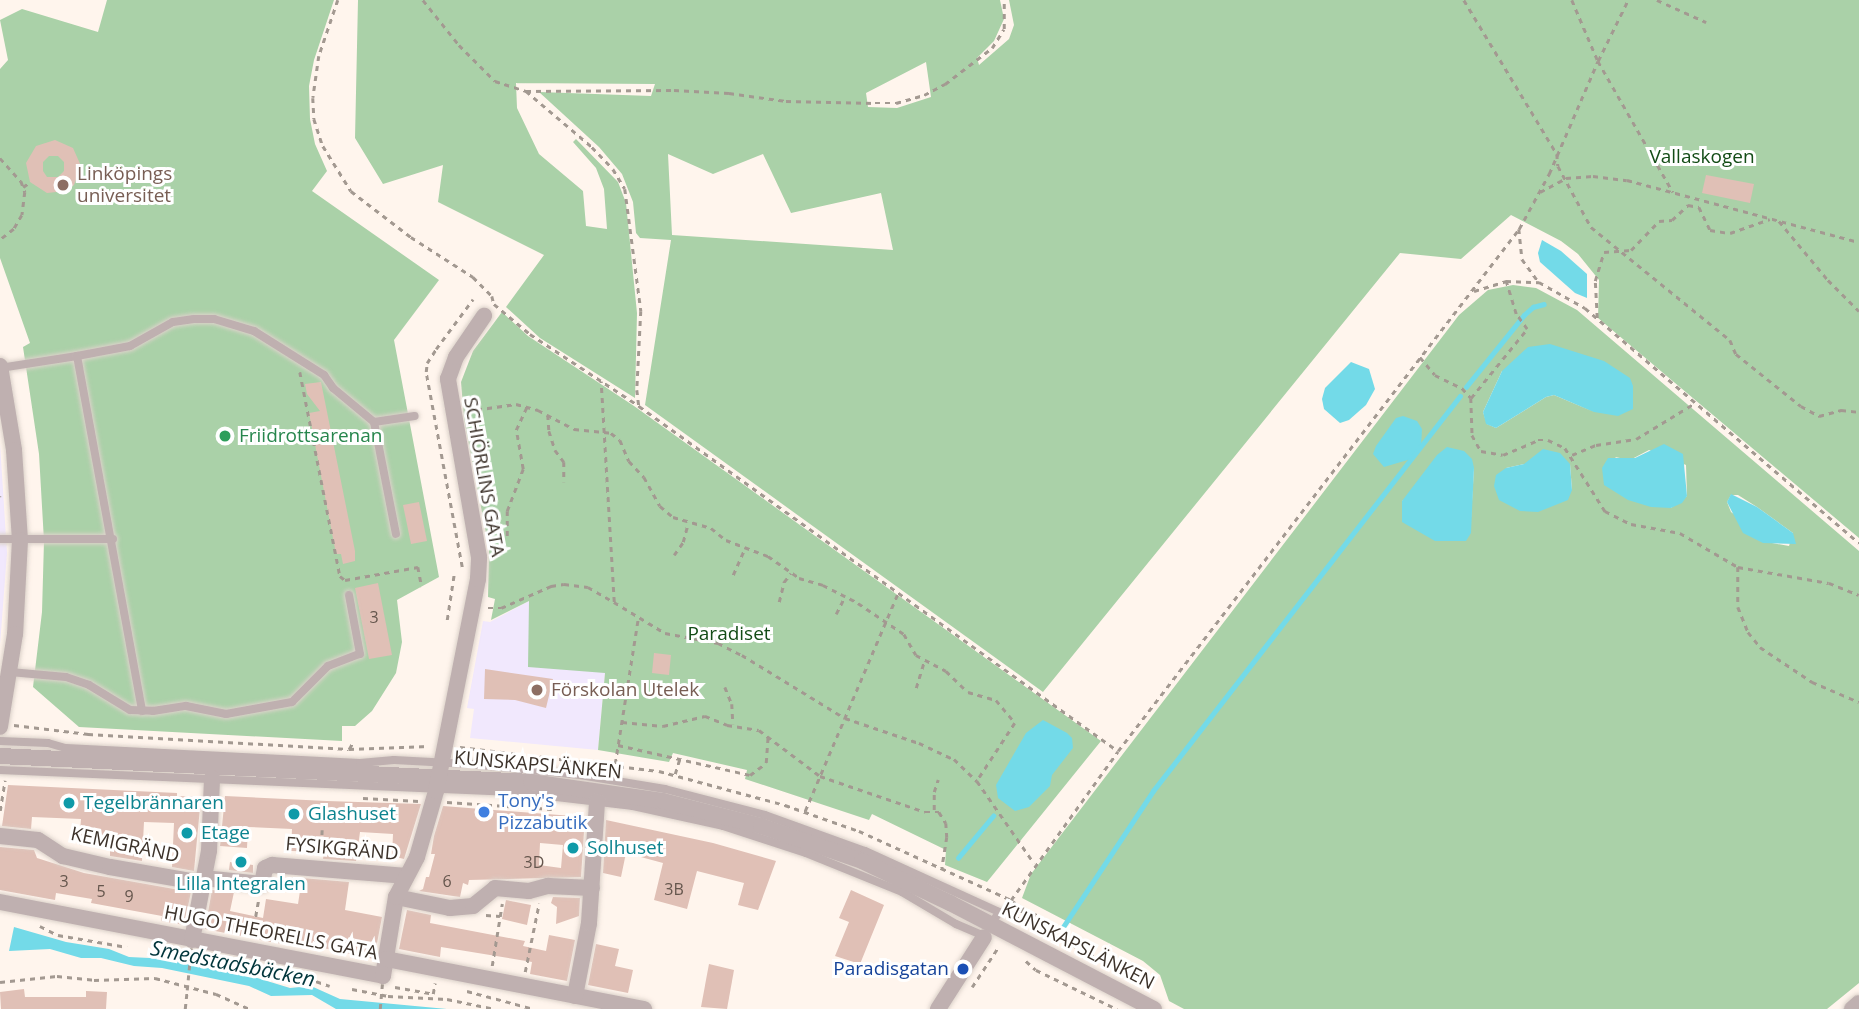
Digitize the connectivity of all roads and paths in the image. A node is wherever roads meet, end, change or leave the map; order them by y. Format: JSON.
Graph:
{"nodes":[{"id":1,"x":338,"y":0,"type":"edge"},
{"id":2,"x":423,"y":0,"type":"edge"},
{"id":3,"x":1004,"y":0,"type":"edge"},
{"id":4,"x":1462,"y":0,"type":"edge"},
{"id":5,"x":1572,"y":0,"type":"edge"},
{"id":6,"x":1628,"y":0,"type":"edge"},
{"id":7,"x":1657,"y":0,"type":"edge"},
{"id":8,"x":1706,"y":22,"type":"dead end"},
{"id":9,"x":1598,"y":61,"type":"junction"},
{"id":10,"x":526,"y":91,"type":"junction"},
{"id":11,"x":1558,"y":154,"type":"junction"},
{"id":12,"x":0,"y":158,"type":"edge"},
{"id":13,"x":1566,"y":178,"type":"junction"},
{"id":14,"x":30,"y":182,"type":"dead end"},
{"id":15,"x":23,"y":187,"type":"junction"},
{"id":16,"x":1673,"y":192,"type":"junction"},
{"id":17,"x":1537,"y":194,"type":"junction"},
{"id":18,"x":1770,"y":219,"type":"junction"},
{"id":19,"x":1779,"y":221,"type":"junction"},
{"id":20,"x":1520,"y":229,"type":"junction"},
{"id":21,"x":0,"y":240,"type":"edge"},
{"id":22,"x":1859,"y":242,"type":"edge"},
{"id":23,"x":1622,"y":252,"type":"junction"},
{"id":24,"x":1506,"y":281,"type":"junction"},
{"id":25,"x":1539,"y":282,"type":"junction"},
{"id":26,"x":1471,"y":293,"type":"junction"},
{"id":27,"x":474,"y":299,"type":"dead end"},
{"id":28,"x":1859,"y":311,"type":"edge"},
{"id":29,"x":484,"y":316,"type":"dead end"},
{"id":30,"x":1597,"y":318,"type":"junction"},
{"id":31,"x":76,"y":356,"type":"junction"},
{"id":32,"x":297,"y":357,"type":"junction"},
{"id":33,"x":1420,"y":357,"type":"junction"},
{"id":34,"x":0,"y":367,"type":"edge"},
{"id":35,"x":601,"y":381,"type":"junction"},
{"id":36,"x":1471,"y":398,"type":"junction"},
{"id":37,"x":1695,"y":403,"type":"junction"},
{"id":38,"x":527,"y":406,"type":"junction"},
{"id":39,"x":639,"y":406,"type":"junction"},
{"id":40,"x":460,"y":412,"type":"dead end"},
{"id":41,"x":1859,"y":412,"type":"edge"},
{"id":42,"x":548,"y":415,"type":"junction"},
{"id":43,"x":415,"y":416,"type":"dead end"},
{"id":44,"x":374,"y":422,"type":"junction"},
{"id":45,"x":605,"y":432,"type":"junction"},
{"id":46,"x":1572,"y":455,"type":"junction"},
{"id":47,"x":564,"y":482,"type":"dead end"},
{"id":48,"x":688,"y":523,"type":"junction"},
{"id":49,"x":396,"y":534,"type":"dead end"},
{"id":50,"x":507,"y":536,"type":"dead end"},
{"id":51,"x":0,"y":539,"type":"edge"},
{"id":52,"x":113,"y":539,"type":"junction"},
{"id":53,"x":20,"y":540,"type":"junction"},
{"id":54,"x":1859,"y":543,"type":"edge"},
{"id":55,"x":745,"y":548,"type":"junction"},
{"id":56,"x":674,"y":555,"type":"dead end"},
{"id":57,"x":1738,"y":566,"type":"junction"},
{"id":58,"x":791,"y":573,"type":"junction"},
{"id":59,"x":454,"y":574,"type":"dead end"},
{"id":60,"x":733,"y":575,"type":"dead end"},
{"id":61,"x":471,"y":577,"type":"junction"},
{"id":62,"x":422,"y":587,"type":"dead end"},
{"id":63,"x":898,"y":593,"type":"junction"},
{"id":64,"x":349,"y":595,"type":"dead end"},
{"id":65,"x":1859,"y":595,"type":"edge"},
{"id":66,"x":845,"y":596,"type":"junction"},
{"id":67,"x":614,"y":602,"type":"junction"},
{"id":68,"x":779,"y":602,"type":"dead end"},
{"id":69,"x":482,"y":609,"type":"dead end"},
{"id":70,"x":836,"y":614,"type":"dead end"},
{"id":71,"x":638,"y":618,"type":"junction"},
{"id":72,"x":447,"y":620,"type":"dead end"},
{"id":73,"x":886,"y":623,"type":"junction"},
{"id":74,"x":925,"y":662,"type":"junction"},
{"id":75,"x":10,"y":672,"type":"junction"},
{"id":76,"x":725,"y":687,"type":"dead end"},
{"id":77,"x":916,"y":688,"type":"dead end"},
{"id":78,"x":1859,"y":702,"type":"edge"},
{"id":79,"x":142,"y":711,"type":"junction"},
{"id":80,"x":845,"y":718,"type":"junction"},
{"id":81,"x":622,"y":722,"type":"junction"},
{"id":82,"x":0,"y":726,"type":"edge"},
{"id":83,"x":733,"y":726,"type":"junction"},
{"id":84,"x":768,"y":734,"type":"junction"},
{"id":85,"x":0,"y":740,"type":"edge"},
{"id":86,"x":353,"y":741,"type":"dead end"},
{"id":87,"x":618,"y":745,"type":"junction"},
{"id":88,"x":1118,"y":751,"type":"junction"},
{"id":89,"x":0,"y":757,"type":"edge"},
{"id":90,"x":680,"y":758,"type":"junction"},
{"id":91,"x":614,"y":764,"type":"dead end"},
{"id":92,"x":0,"y":770,"type":"edge"},
{"id":93,"x":675,"y":774,"type":"dead end"},
{"id":94,"x":820,"y":776,"type":"junction"},
{"id":95,"x":438,"y":777,"type":"junction"},
{"id":96,"x":212,"y":778,"type":"junction"},
{"id":97,"x":5,"y":780,"type":"dead end"},
{"id":98,"x":939,"y":780,"type":"dead end"},
{"id":99,"x":977,"y":781,"type":"junction"},
{"id":100,"x":597,"y":801,"type":"junction"},
{"id":101,"x":934,"y":810,"type":"junction"},
{"id":102,"x":0,"y":811,"type":"edge"},
{"id":103,"x":805,"y":811,"type":"dead end"},
{"id":104,"x":322,"y":831,"type":"dead end"},
{"id":105,"x":0,"y":836,"type":"edge"},
{"id":106,"x":1034,"y":863,"type":"junction"},
{"id":107,"x":320,"y":867,"type":"junction"},
{"id":108,"x":942,"y":869,"type":"dead end"},
{"id":109,"x":407,"y":876,"type":"junction"},
{"id":110,"x":203,"y":880,"type":"junction"},
{"id":111,"x":262,"y":884,"type":"junction"},
{"id":112,"x":543,"y":887,"type":"junction"},
{"id":113,"x":495,"y":888,"type":"junction"},
{"id":114,"x":592,"y":888,"type":"junction"},
{"id":115,"x":397,"y":897,"type":"junction"},
{"id":116,"x":0,"y":902,"type":"edge"},
{"id":117,"x":1023,"y":908,"type":"junction"},
{"id":118,"x":1017,"y":920,"type":"dead end"},
{"id":119,"x":39,"y":925,"type":"dead end"},
{"id":120,"x":987,"y":931,"type":"junction"},
{"id":121,"x":192,"y":944,"type":"junction"},
{"id":122,"x":128,"y":947,"type":"dead end"},
{"id":123,"x":166,"y":948,"type":"dead end"},
{"id":124,"x":249,"y":950,"type":"junction"},
{"id":125,"x":1010,"y":952,"type":"dead end"},
{"id":126,"x":1021,"y":957,"type":"dead end"},
{"id":127,"x":386,"y":959,"type":"junction"},
{"id":128,"x":270,"y":976,"type":"dead end"},
{"id":129,"x":304,"y":976,"type":"dead end"},
{"id":130,"x":436,"y":977,"type":"dead end"},
{"id":131,"x":489,"y":979,"type":"junction"},
{"id":132,"x":1135,"y":981,"type":"dead end"},
{"id":133,"x":0,"y":982,"type":"edge"},
{"id":134,"x":387,"y":982,"type":"junction"},
{"id":135,"x":330,"y":986,"type":"dead end"},
{"id":136,"x":522,"y":986,"type":"junction"},
{"id":137,"x":464,"y":988,"type":"dead end"},
{"id":138,"x":971,"y":988,"type":"dead end"},
{"id":139,"x":352,"y":989,"type":"dead end"},
{"id":140,"x":575,"y":996,"type":"junction"},
{"id":141,"x":1859,"y":1003,"type":"edge"},
{"id":142,"x":185,"y":1009,"type":"edge"},
{"id":143,"x":249,"y":1009,"type":"edge"},
{"id":144,"x":380,"y":1009,"type":"edge"},
{"id":145,"x":495,"y":1009,"type":"edge"},
{"id":146,"x":534,"y":1009,"type":"edge"},
{"id":147,"x":644,"y":1009,"type":"edge"},
{"id":148,"x":938,"y":1009,"type":"edge"},
{"id":149,"x":1117,"y":1009,"type":"edge"},
{"id":150,"x":1154,"y":1009,"type":"edge"},
{"id":151,"x":1852,"y":1009,"type":"edge"}],
"edges":[{"from":1,"to":35,"type":"path"},
{"from":2,"to":10,"type":"path"},
{"from":3,"to":10,"type":"path"},
{"from":4,"to":11,"type":"path"},
{"from":5,"to":9,"type":"path"},
{"from":6,"to":9,"type":"path"},
{"from":7,"to":8,"type":"path"},
{"from":9,"to":11,"type":"path"},
{"from":9,"to":16,"type":"path"},
{"from":10,"to":39,"type":"path"},
{"from":11,"to":13,"type":"path"},
{"from":11,"to":17,"type":"path"},
{"from":12,"to":15,"type":"path"},
{"from":13,"to":16,"type":"path"},
{"from":13,"to":17,"type":"path"},
{"from":13,"to":23,"type":"path"},
{"from":14,"to":15,"type":"path"},
{"from":15,"to":21,"type":"path"},
{"from":16,"to":18,"type":"path"},
{"from":17,"to":20,"type":"path"},
{"from":18,"to":19,"type":"path"},
{"from":18,"to":23,"type":"path"},
{"from":19,"to":22,"type":"path"},
{"from":19,"to":28,"type":"path"},
{"from":20,"to":25,"type":"path"},
{"from":20,"to":26,"type":"path"},
{"from":23,"to":30,"type":"path"},
{"from":23,"to":41,"type":"path"},
{"from":24,"to":25,"type":"path"},
{"from":24,"to":26,"type":"path"},
{"from":24,"to":36,"type":"path"},
{"from":25,"to":30,"type":"path"},
{"from":26,"to":33,"type":"path"},
{"from":27,"to":61,"type":"path"},
{"from":29,"to":61,"type":"street","name":"SCHIÖRLINS GATA"},
{"from":30,"to":37,"type":"path"},
{"from":31,"to":32,"type":"lane"},
{"from":31,"to":34,"type":"lane"},
{"from":31,"to":52,"type":"lane"},
{"from":32,"to":44,"type":"lane"},
{"from":32,"to":62,"type":"path"},
{"from":33,"to":36,"type":"path"},
{"from":33,"to":88,"type":"path"},
{"from":34,"to":53,"type":"street"},
{"from":35,"to":39,"type":"path"},
{"from":35,"to":45,"type":"path"},
{"from":36,"to":46,"type":"path"},
{"from":37,"to":46,"type":"path"},
{"from":37,"to":54,"type":"path"},
{"from":38,"to":40,"type":"path"},
{"from":38,"to":42,"type":"path"},
{"from":38,"to":50,"type":"path"},
{"from":39,"to":63,"type":"path"},
{"from":42,"to":45,"type":"path"},
{"from":42,"to":47,"type":"path"},
{"from":43,"to":44,"type":"lane"},
{"from":44,"to":49,"type":"lane"},
{"from":45,"to":48,"type":"path"},
{"from":45,"to":67,"type":"path"},
{"from":46,"to":57,"type":"path"},
{"from":48,"to":55,"type":"path"},
{"from":48,"to":56,"type":"path"},
{"from":51,"to":53,"type":"lane"},
{"from":52,"to":53,"type":"lane"},
{"from":52,"to":79,"type":"lane"},
{"from":53,"to":75,"type":"street"},
{"from":55,"to":58,"type":"path"},
{"from":55,"to":60,"type":"path"},
{"from":57,"to":65,"type":"path"},
{"from":57,"to":78,"type":"path"},
{"from":58,"to":66,"type":"path"},
{"from":58,"to":68,"type":"path"},
{"from":59,"to":72,"type":"path"},
{"from":61,"to":95,"type":"street","name":"SCHIÖRLINS GATA"},
{"from":63,"to":73,"type":"path"},
{"from":63,"to":88,"type":"path"},
{"from":64,"to":79,"type":"lane"},
{"from":66,"to":70,"type":"path"},
{"from":66,"to":73,"type":"path"},
{"from":67,"to":69,"type":"path"},
{"from":67,"to":71,"type":"path"},
{"from":71,"to":80,"type":"path"},
{"from":71,"to":81,"type":"path"},
{"from":73,"to":74,"type":"path"},
{"from":73,"to":80,"type":"path"},
{"from":74,"to":77,"type":"path"},
{"from":74,"to":99,"type":"path"},
{"from":75,"to":79,"type":"lane"},
{"from":75,"to":82,"type":"street"},
{"from":76,"to":83,"type":"path"},
{"from":80,"to":94,"type":"path"},
{"from":80,"to":99,"type":"path"},
{"from":81,"to":83,"type":"path"},
{"from":81,"to":87,"type":"path"},
{"from":82,"to":86,"type":"path"},
{"from":83,"to":84,"type":"path"},
{"from":84,"to":90,"type":"path"},
{"from":84,"to":94,"type":"path"},
{"from":85,"to":95,"type":"lane"},
{"from":87,"to":90,"type":"path"},
{"from":87,"to":91,"type":"path"},
{"from":88,"to":106,"type":"path"},
{"from":89,"to":95,"type":"street","name":"KUNSKAPSLÄNKEN"},
{"from":90,"to":93,"type":"path"},
{"from":92,"to":96,"type":"lane"},
{"from":94,"to":101,"type":"path"},
{"from":94,"to":103,"type":"path"},
{"from":95,"to":96,"type":"lane"},
{"from":95,"to":100,"type":"lane"},
{"from":95,"to":109,"type":"street","name":"SCHIÖRLINS GATA"},
{"from":95,"to":120,"type":"street","name":"KUNSKAPSLÄNKEN"},
{"from":96,"to":110,"type":"street"},
{"from":97,"to":102,"type":"path"},
{"from":98,"to":101,"type":"path"},
{"from":99,"to":106,"type":"path"},
{"from":100,"to":114,"type":"street"},
{"from":100,"to":120,"type":"lane"},
{"from":101,"to":108,"type":"path"},
{"from":104,"to":107,"type":"path"},
{"from":105,"to":110,"type":"street","name":"KEMIGRÄND"},
{"from":106,"to":117,"type":"path"},
{"from":107,"to":109,"type":"street","name":"FYSIKGRÄND"},
{"from":107,"to":111,"type":"street","name":"FYSIKGRÄND"},
{"from":109,"to":115,"type":"street","name":"SCHIÖRLINS GATA"},
{"from":110,"to":111,"type":"street"},
{"from":110,"to":121,"type":"street"},
{"from":111,"to":124,"type":"path"},
{"from":112,"to":113,"type":"street"},
{"from":112,"to":114,"type":"street"},
{"from":112,"to":136,"type":"path"},
{"from":113,"to":115,"type":"street"},
{"from":113,"to":131,"type":"path"},
{"from":114,"to":140,"type":"street"},
{"from":115,"to":127,"type":"street","name":"SCHIÖRLINS GATA"},
{"from":116,"to":121,"type":"street","name":"HUGO THEORELLS GATA"},
{"from":117,"to":118,"type":"path"},
{"from":117,"to":132,"type":"path"},
{"from":119,"to":122,"type":"path"},
{"from":120,"to":148,"type":"street"},
{"from":120,"to":150,"type":"street","name":"KUNSKAPSLÄNKEN"},
{"from":121,"to":124,"type":"street","name":"HUGO THEORELLS GATA"},
{"from":121,"to":142,"type":"path","bridge":true},
{"from":123,"to":128,"type":"path"},
{"from":124,"to":134,"type":"street","name":"HUGO THEORELLS GATA"},
{"from":125,"to":138,"type":"path"},
{"from":126,"to":149,"type":"path"},
{"from":127,"to":131,"type":"street","name":"HUGO THEORELLS GATA"},
{"from":127,"to":134,"type":"street","name":"HUGO THEORELLS GATA"},
{"from":129,"to":135,"type":"path"},
{"from":130,"to":134,"type":"path"},
{"from":131,"to":136,"type":"street","name":"HUGO THEORELLS GATA"},
{"from":133,"to":143,"type":"path"},
{"from":134,"to":144,"type":"path","bridge":true},
{"from":136,"to":140,"type":"street","name":"HUGO THEORELLS GATA"},
{"from":137,"to":146,"type":"path"},
{"from":139,"to":145,"type":"path"},
{"from":140,"to":147,"type":"street","name":"HUGO THEORELLS GATA"},
{"from":141,"to":151,"type":"street"}]}
